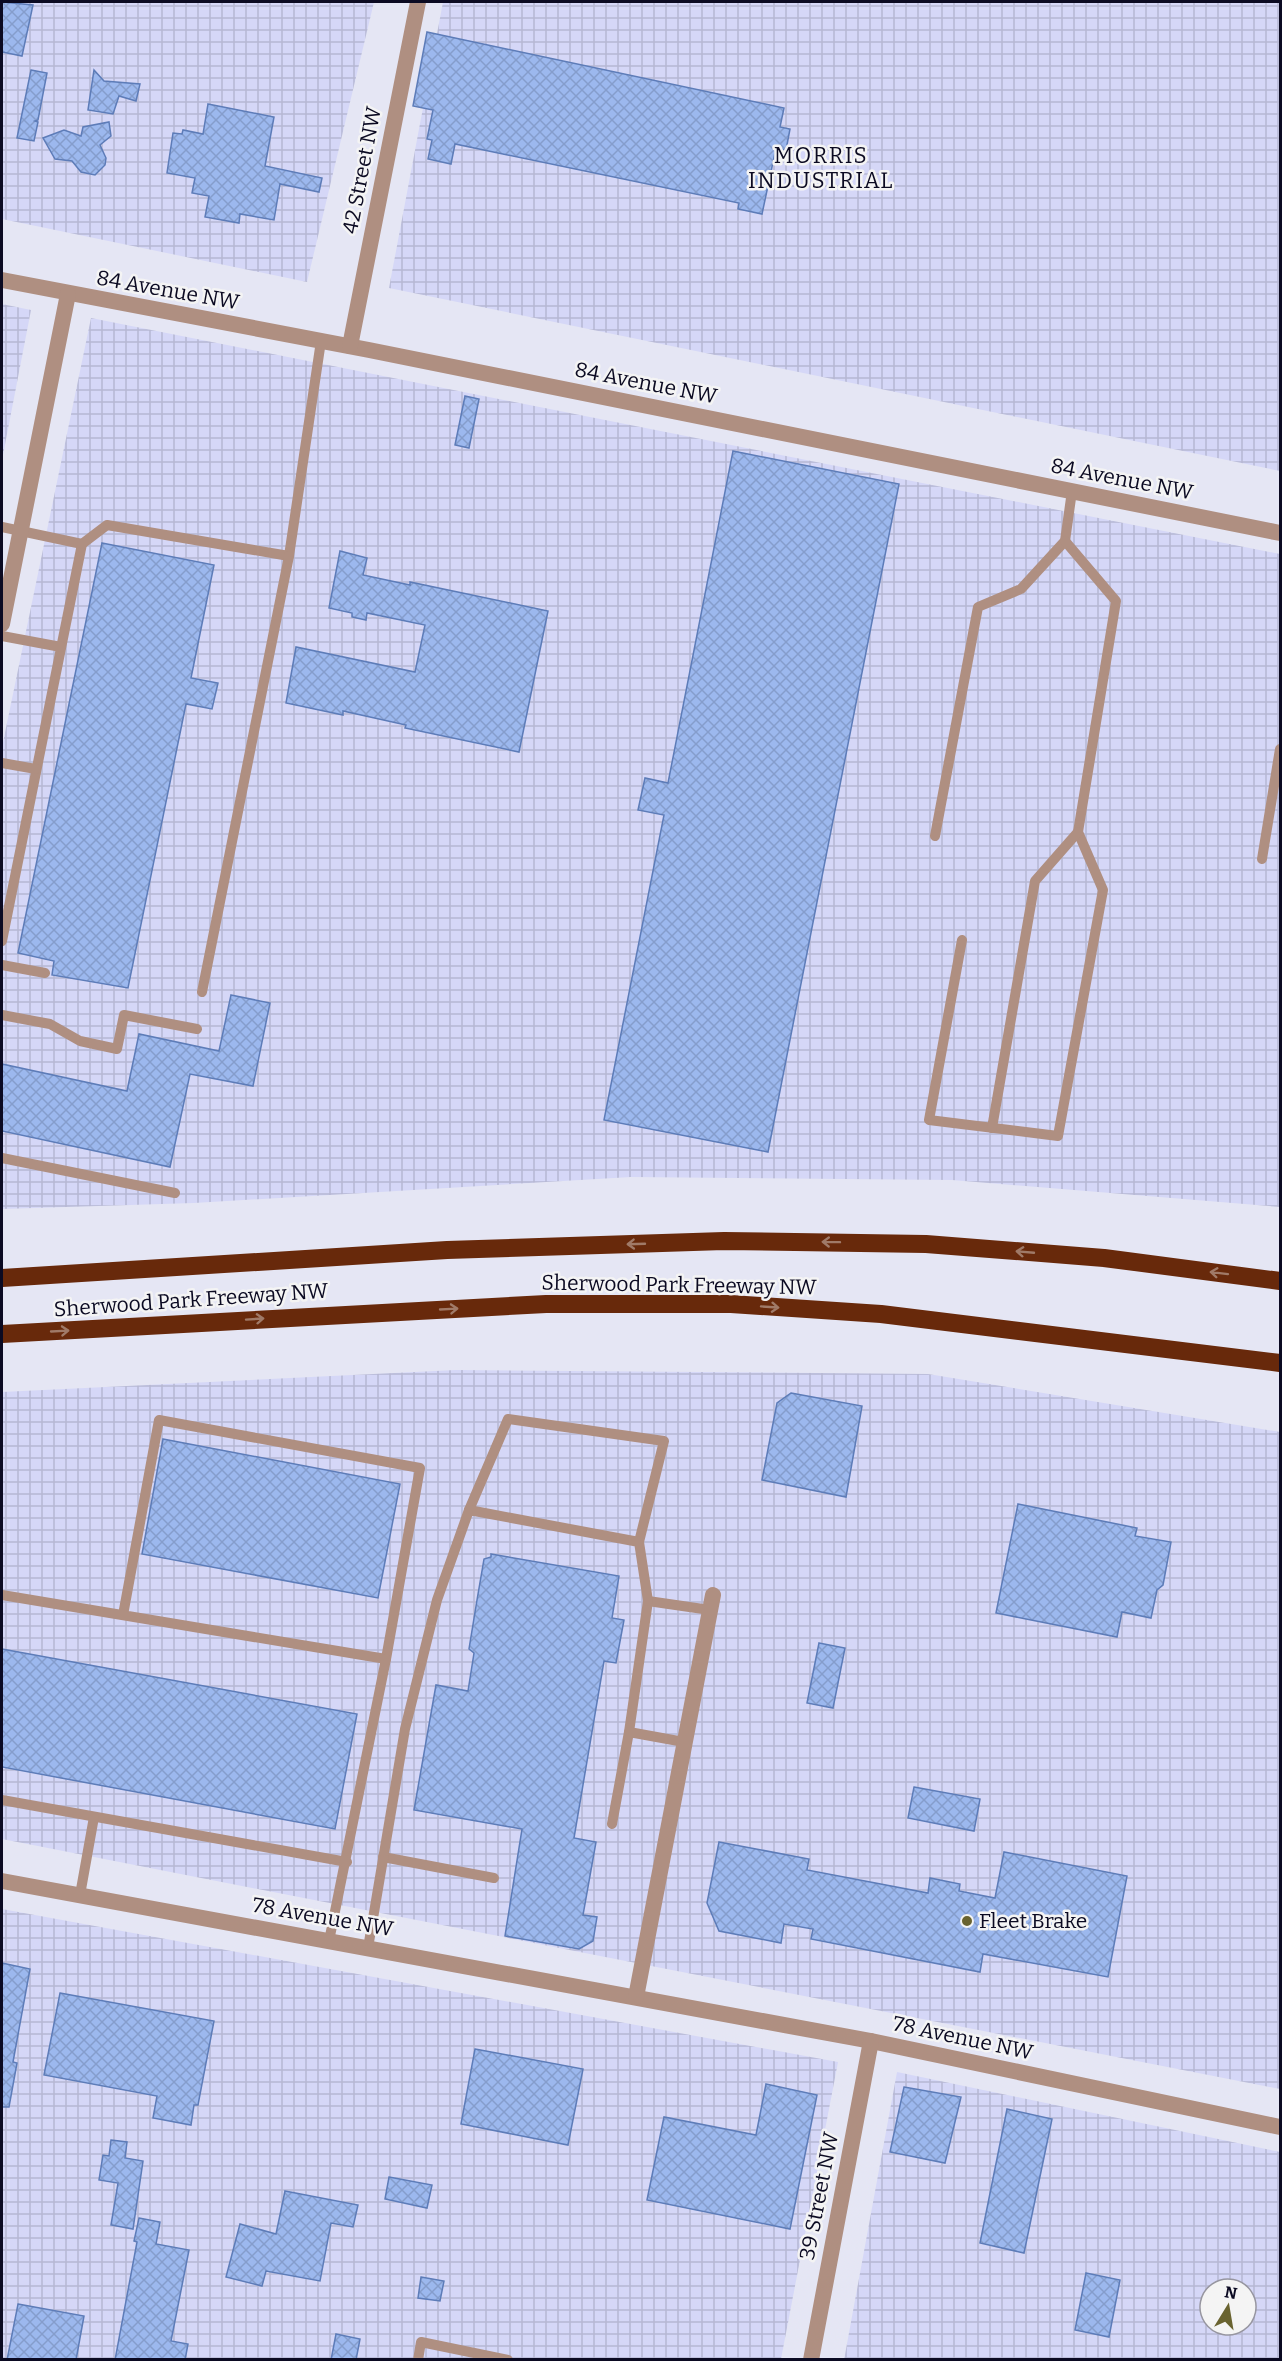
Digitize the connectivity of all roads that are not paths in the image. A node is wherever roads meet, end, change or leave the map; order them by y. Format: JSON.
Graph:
{"nodes":[{"id":1,"x":418,"y":2,"type":"edge"},
{"id":2,"x":2,"y":279,"type":"edge"},
{"id":3,"x":68,"y":294,"type":"junction"},
{"id":4,"x":321,"y":341,"type":"junction"},
{"id":5,"x":350,"y":346,"type":"junction"},
{"id":6,"x":1072,"y":491,"type":"junction"},
{"id":7,"x":2,"y":527,"type":"edge"},
{"id":8,"x":20,"y":533,"type":"junction"},
{"id":9,"x":1281,"y":533,"type":"edge"},
{"id":10,"x":1065,"y":541,"type":"junction"},
{"id":11,"x":82,"y":544,"type":"junction"},
{"id":12,"x":289,"y":556,"type":"junction"},
{"id":13,"x":2,"y":624,"type":"edge"},
{"id":14,"x":2,"y":636,"type":"edge"},
{"id":15,"x":61,"y":647,"type":"junction"},
{"id":16,"x":1281,"y":749,"type":"edge"},
{"id":17,"x":2,"y":763,"type":"edge"},
{"id":18,"x":36,"y":769,"type":"junction"},
{"id":19,"x":1078,"y":832,"type":"junction"},
{"id":20,"x":934,"y":836,"type":"dead end"},
{"id":21,"x":1262,"y":859,"type":"dead end"},
{"id":22,"x":962,"y":940,"type":"dead end"},
{"id":23,"x":2,"y":941,"type":"edge"},
{"id":24,"x":2,"y":965,"type":"edge"},
{"id":25,"x":45,"y":973,"type":"dead end"},
{"id":26,"x":202,"y":992,"type":"dead end"},
{"id":27,"x":2,"y":1015,"type":"edge"},
{"id":28,"x":197,"y":1029,"type":"dead end"},
{"id":29,"x":992,"y":1128,"type":"junction"},
{"id":30,"x":2,"y":1158,"type":"edge"},
{"id":31,"x":176,"y":1193,"type":"dead end"},
{"id":32,"x":2,"y":1278,"type":"edge"},
{"id":33,"x":1281,"y":1281,"type":"edge"},
{"id":34,"x":2,"y":1334,"type":"edge"},
{"id":35,"x":1216,"y":1354,"type":"junction"},
{"id":36,"x":1281,"y":1363,"type":"edge"},
{"id":37,"x":1281,"y":1371,"type":"edge"},
{"id":38,"x":469,"y":1510,"type":"junction"},
{"id":39,"x":639,"y":1542,"type":"junction"},
{"id":40,"x":2,"y":1595,"type":"edge"},
{"id":41,"x":648,"y":1601,"type":"junction"},
{"id":42,"x":711,"y":1602,"type":"joint"},
{"id":43,"x":123,"y":1615,"type":"junction"},
{"id":44,"x":386,"y":1659,"type":"junction"},
{"id":45,"x":628,"y":1732,"type":"junction"},
{"id":46,"x":684,"y":1742,"type":"junction"},
{"id":47,"x":2,"y":1800,"type":"edge"},
{"id":48,"x":94,"y":1817,"type":"junction"},
{"id":49,"x":612,"y":1824,"type":"dead end"},
{"id":50,"x":383,"y":1857,"type":"junction"},
{"id":51,"x":347,"y":1862,"type":"junction"},
{"id":52,"x":494,"y":1878,"type":"dead end"},
{"id":53,"x":2,"y":1881,"type":"edge"},
{"id":54,"x":80,"y":1896,"type":"junction"},
{"id":55,"x":329,"y":1941,"type":"junction"},
{"id":56,"x":368,"y":1948,"type":"junction"},
{"id":57,"x":636,"y":1998,"type":"junction"},
{"id":58,"x":871,"y":2041,"type":"junction"},
{"id":59,"x":1281,"y":2127,"type":"edge"},
{"id":60,"x":418,"y":2360,"type":"edge"},
{"id":61,"x":508,"y":2360,"type":"edge"},
{"id":62,"x":811,"y":2360,"type":"edge"}],
"edges":[{"from":1,"to":5,"type":"street","name":"42 Street NW"},
{"from":2,"to":3,"type":"street","name":"84 Avenue NW"},
{"from":3,"to":4,"type":"street","name":"84 Avenue NW"},
{"from":3,"to":8,"type":"street"},
{"from":4,"to":5,"type":"street","name":"84 Avenue NW"},
{"from":4,"to":12,"type":"lane"},
{"from":5,"to":6,"type":"street","name":"84 Avenue NW"},
{"from":6,"to":9,"type":"street","name":"84 Avenue NW"},
{"from":6,"to":10,"type":"lane"},
{"from":7,"to":8,"type":"lane"},
{"from":8,"to":11,"type":"lane"},
{"from":8,"to":13,"type":"street"},
{"from":10,"to":19,"type":"lane"},
{"from":10,"to":20,"type":"lane"},
{"from":11,"to":12,"type":"lane"},
{"from":11,"to":15,"type":"lane"},
{"from":12,"to":26,"type":"lane"},
{"from":14,"to":15,"type":"lane"},
{"from":15,"to":18,"type":"lane"},
{"from":16,"to":21,"type":"lane"},
{"from":17,"to":18,"type":"lane"},
{"from":18,"to":23,"type":"lane"},
{"from":19,"to":29,"type":"lane"},
{"from":19,"to":29,"type":"lane"},
{"from":22,"to":29,"type":"lane"},
{"from":24,"to":25,"type":"lane"},
{"from":27,"to":28,"type":"lane"},
{"from":30,"to":31,"type":"lane"},
{"from":33,"to":32,"type":"highway","name":"Sherwood Park Freeway NW","one_way":true},
{"from":34,"to":35,"type":"highway","name":"Sherwood Park Freeway NW","one_way":true},
{"from":35,"to":36,"type":"highway","name":"Sherwood Park Freeway NW"},
{"from":35,"to":37,"type":"highway"},
{"from":38,"to":39,"type":"lane"},
{"from":38,"to":39,"type":"lane"},
{"from":38,"to":50,"type":"lane"},
{"from":39,"to":41,"type":"lane"},
{"from":40,"to":43,"type":"lane"},
{"from":41,"to":42,"type":"lane"},
{"from":41,"to":45,"type":"lane"},
{"from":42,"to":46,"type":"street"},
{"from":43,"to":44,"type":"lane"},
{"from":43,"to":44,"type":"lane"},
{"from":44,"to":51,"type":"lane"},
{"from":45,"to":46,"type":"lane"},
{"from":45,"to":49,"type":"lane"},
{"from":46,"to":57,"type":"street"},
{"from":47,"to":48,"type":"lane"},
{"from":48,"to":51,"type":"lane"},
{"from":48,"to":54,"type":"lane"},
{"from":50,"to":52,"type":"lane"},
{"from":50,"to":56,"type":"lane"},
{"from":51,"to":55,"type":"lane"},
{"from":53,"to":54,"type":"street","name":"78 Avenue NW"},
{"from":54,"to":55,"type":"street","name":"78 Avenue NW"},
{"from":55,"to":56,"type":"street","name":"78 Avenue NW"},
{"from":56,"to":57,"type":"street","name":"78 Avenue NW"},
{"from":57,"to":58,"type":"street","name":"78 Avenue NW"},
{"from":58,"to":59,"type":"street","name":"78 Avenue NW"},
{"from":58,"to":62,"type":"street","name":"39 Street NW"},
{"from":60,"to":61,"type":"lane"}]}
